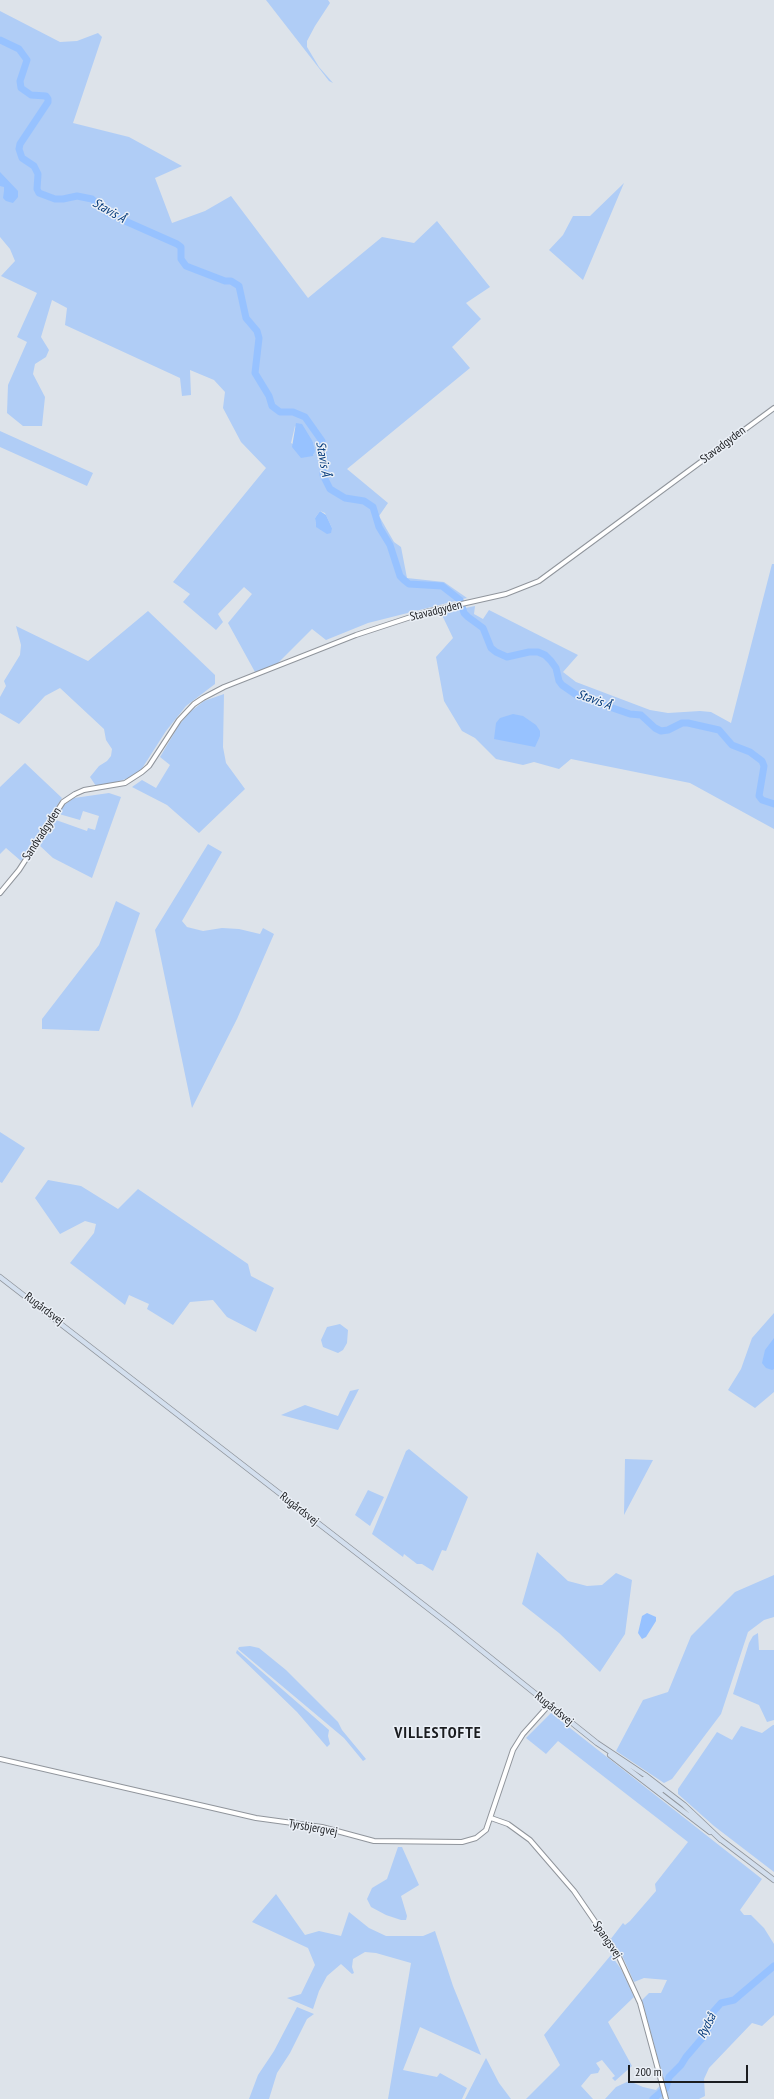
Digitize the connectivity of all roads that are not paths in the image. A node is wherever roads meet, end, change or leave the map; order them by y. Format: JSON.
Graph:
{"nodes":[{"id":1,"x":774,"y":408,"type":"edge"},
{"id":2,"x":93,"y":789,"type":"joint"},
{"id":3,"x":0,"y":893,"type":"edge"},
{"id":4,"x":0,"y":1277,"type":"edge"},
{"id":5,"x":549,"y":1705,"type":"junction"},
{"id":6,"x":597,"y":1743,"type":"junction"},
{"id":7,"x":0,"y":1760,"type":"edge"},
{"id":8,"x":665,"y":1794,"type":"junction"},
{"id":9,"x":491,"y":1818,"type":"junction"},
{"id":10,"x":774,"y":1880,"type":"edge"},
{"id":11,"x":666,"y":2099,"type":"edge"}],
"edges":[{"from":1,"to":2,"type":"street","name":"Stavadgyden"},
{"from":2,"to":3,"type":"street","name":"Sandvadgyden"},
{"from":4,"to":5,"type":"main road","name":"Rugårdsvej"},
{"from":5,"to":6,"type":"main road","name":"Rugårdsvej"},
{"from":5,"to":9,"type":"street","name":"Tyrsbjergvej"},
{"from":6,"to":8,"type":"main road","name":"Rugårdsvej"},
{"from":6,"to":8,"type":"main road","name":"Rugårdsvej"},
{"from":7,"to":9,"type":"street","name":"Tyrsbjergvej"},
{"from":8,"to":10,"type":"main road","name":"Rugårdsvej"},
{"from":9,"to":11,"type":"street","name":"Spangsvej"}]}
